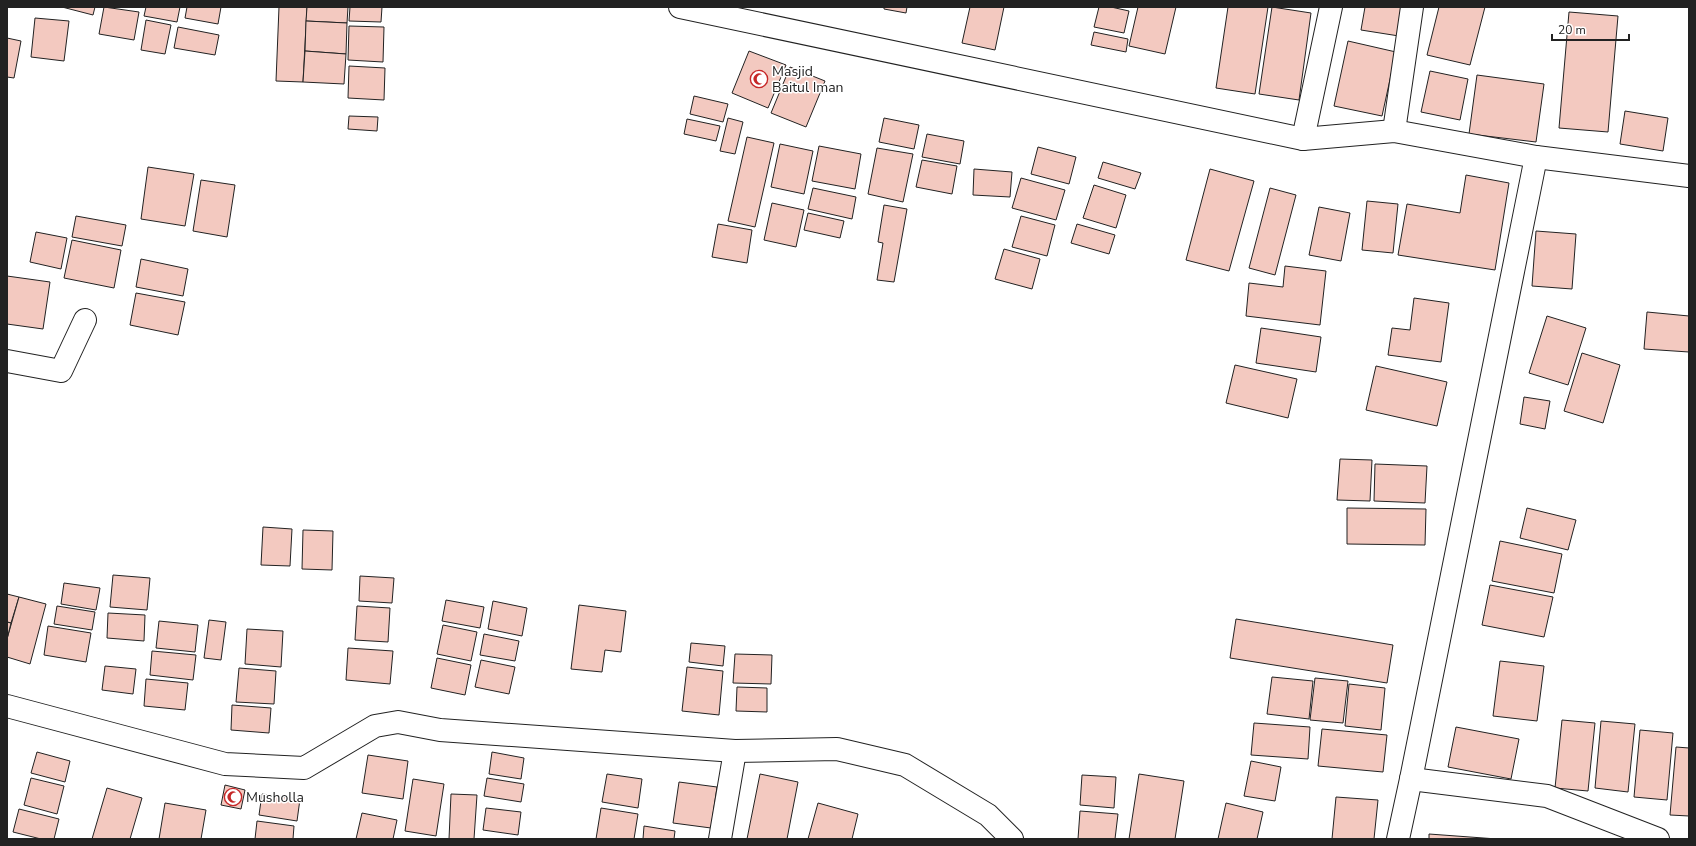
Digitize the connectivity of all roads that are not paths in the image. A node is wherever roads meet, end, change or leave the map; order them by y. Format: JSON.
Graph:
{"nodes":[{"id":1,"x":680,"y":7,"type":"edge"},
{"id":2,"x":1331,"y":7,"type":"edge"},
{"id":3,"x":1412,"y":7,"type":"edge"},
{"id":4,"x":1394,"y":131,"type":"junction"},
{"id":5,"x":1303,"y":139,"type":"junction"},
{"id":6,"x":1536,"y":157,"type":"junction"},
{"id":7,"x":1689,"y":176,"type":"edge"},
{"id":8,"x":85,"y":320,"type":"dead end"},
{"id":9,"x":7,"y":361,"type":"edge"},
{"id":10,"x":7,"y":706,"type":"edge"},
{"id":11,"x":735,"y":751,"type":"junction"},
{"id":12,"x":1411,"y":779,"type":"junction"},
{"id":13,"x":720,"y":839,"type":"edge"},
{"id":14,"x":1012,"y":839,"type":"edge"},
{"id":15,"x":1398,"y":839,"type":"edge"},
{"id":16,"x":1658,"y":839,"type":"edge"}],
"edges":[{"from":1,"to":5,"type":"street"},
{"from":2,"to":5,"type":"street"},
{"from":3,"to":4,"type":"street"},
{"from":4,"to":5,"type":"street"},
{"from":4,"to":6,"type":"street"},
{"from":6,"to":7,"type":"street"},
{"from":6,"to":12,"type":"street"},
{"from":8,"to":9,"type":"street"},
{"from":10,"to":11,"type":"street"},
{"from":11,"to":13,"type":"street"},
{"from":11,"to":14,"type":"street"},
{"from":12,"to":15,"type":"street"},
{"from":12,"to":16,"type":"street"}]}
